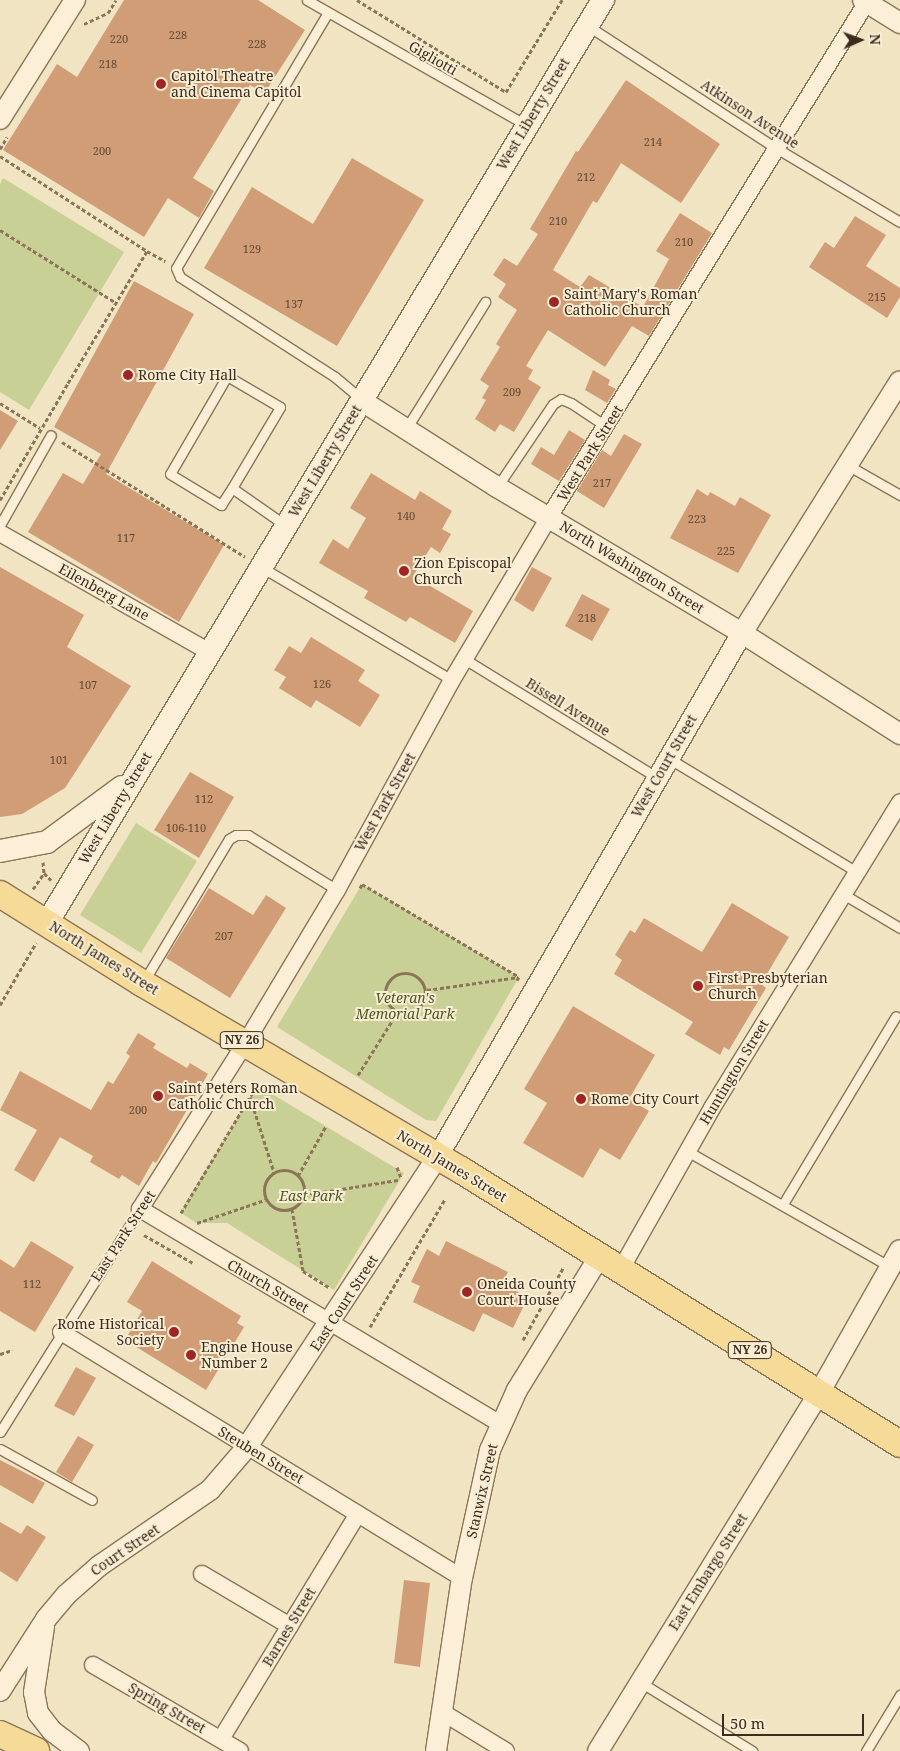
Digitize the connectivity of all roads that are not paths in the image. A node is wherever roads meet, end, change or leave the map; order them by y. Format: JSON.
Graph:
{"nodes":[{"id":1,"x":75,"y":0,"type":"edge"},
{"id":2,"x":307,"y":0,"type":"edge"},
{"id":3,"x":603,"y":0,"type":"edge"},
{"id":4,"x":866,"y":1,"type":"edge"},
{"id":5,"x":328,"y":14,"type":"junction"},
{"id":6,"x":900,"y":23,"type":"edge"},
{"id":7,"x":588,"y":25,"type":"junction"},
{"id":8,"x":0,"y":119,"type":"edge"},
{"id":9,"x":526,"y":125,"type":"junction"},
{"id":10,"x":776,"y":148,"type":"junction"},
{"id":11,"x":900,"y":222,"type":"edge"},
{"id":12,"x":485,"y":302,"type":"dead end"},
{"id":13,"x":900,"y":381,"type":"edge"},
{"id":14,"x":362,"y":401,"type":"junction"},
{"id":15,"x":607,"y":427,"type":"junction"},
{"id":16,"x":406,"y":428,"type":"junction"},
{"id":17,"x":51,"y":435,"type":"road end"},
{"id":18,"x":849,"y":466,"type":"junction"},
{"id":19,"x":497,"y":487,"type":"junction"},
{"id":20,"x":232,"y":488,"type":"junction"},
{"id":21,"x":900,"y":495,"type":"edge"},
{"id":22,"x":550,"y":517,"type":"junction"},
{"id":23,"x":0,"y":524,"type":"edge"},
{"id":24,"x":286,"y":525,"type":"junction"},
{"id":25,"x":0,"y":533,"type":"edge"},
{"id":26,"x":260,"y":566,"type":"junction"},
{"id":27,"x":742,"y":632,"type":"junction"},
{"id":28,"x":208,"y":651,"type":"junction"},
{"id":29,"x":466,"y":660,"type":"junction"},
{"id":30,"x":452,"y":680,"type":"junction"},
{"id":31,"x":900,"y":734,"type":"edge"},
{"id":32,"x":668,"y":758,"type":"junction"},
{"id":33,"x":656,"y":777,"type":"junction"},
{"id":34,"x":132,"y":778,"type":"junction"},
{"id":35,"x":900,"y":802,"type":"edge"},
{"id":36,"x":0,"y":851,"type":"edge"},
{"id":37,"x":857,"y":872,"type":"junction"},
{"id":38,"x":337,"y":890,"type":"junction"},
{"id":39,"x":0,"y":894,"type":"edge"},
{"id":40,"x":843,"y":894,"type":"junction"},
{"id":41,"x":47,"y":923,"type":"junction"},
{"id":42,"x":900,"y":928,"type":"edge"},
{"id":43,"x":142,"y":983,"type":"junction"},
{"id":44,"x":896,"y":1016,"type":"dead end"},
{"id":45,"x":246,"y":1042,"type":"junction"},
{"id":46,"x":687,"y":1151,"type":"junction"},
{"id":47,"x":438,"y":1156,"type":"junction"},
{"id":48,"x":783,"y":1204,"type":"junction"},
{"id":49,"x":140,"y":1209,"type":"junction"},
{"id":50,"x":900,"y":1250,"type":"edge"},
{"id":51,"x":610,"y":1263,"type":"junction"},
{"id":52,"x":890,"y":1267,"type":"junction"},
{"id":53,"x":331,"y":1324,"type":"junction"},
{"id":54,"x":62,"y":1332,"type":"junction"},
{"id":55,"x":819,"y":1393,"type":"junction"},
{"id":56,"x":499,"y":1423,"type":"junction"},
{"id":57,"x":0,"y":1432,"type":"edge"},
{"id":58,"x":900,"y":1444,"type":"edge"},
{"id":59,"x":247,"y":1447,"type":"junction"},
{"id":60,"x":0,"y":1449,"type":"edge"},
{"id":61,"x":92,"y":1500,"type":"dead end"},
{"id":62,"x":358,"y":1514,"type":"junction"},
{"id":63,"x":202,"y":1574,"type":"dead end"},
{"id":64,"x":462,"y":1578,"type":"junction"},
{"id":65,"x":46,"y":1619,"type":"junction"},
{"id":66,"x":290,"y":1626,"type":"junction"},
{"id":67,"x":93,"y":1665,"type":"dead end"},
{"id":68,"x":640,"y":1682,"type":"junction"},
{"id":69,"x":0,"y":1691,"type":"edge"},
{"id":70,"x":900,"y":1694,"type":"edge"},
{"id":71,"x":442,"y":1712,"type":"junction"},
{"id":72,"x":0,"y":1734,"type":"edge"},
{"id":73,"x":221,"y":1739,"type":"junction"},
{"id":74,"x":36,"y":1751,"type":"edge"},
{"id":75,"x":79,"y":1751,"type":"edge"},
{"id":76,"x":240,"y":1751,"type":"edge"},
{"id":77,"x":436,"y":1751,"type":"edge"},
{"id":78,"x":506,"y":1751,"type":"edge"},
{"id":79,"x":598,"y":1751,"type":"edge"},
{"id":80,"x":752,"y":1751,"type":"edge"},
{"id":81,"x":866,"y":1751,"type":"edge"}],
"edges":[{"from":1,"to":8,"type":"street"},
{"from":2,"to":5,"type":"lane","name":"Gigliotti"},
{"from":3,"to":7,"type":"main road","name":"West Liberty Street"},
{"from":4,"to":6,"type":"street"},
{"from":4,"to":10,"type":"street","name":"West Park Street"},
{"from":5,"to":9,"type":"lane","name":"Gigliotti"},
{"from":5,"to":14,"type":"lane"},
{"from":7,"to":9,"type":"main road","name":"West Liberty Street"},
{"from":7,"to":10,"type":"lane","name":"Atkinson Avenue"},
{"from":9,"to":14,"type":"main road","name":"West Liberty Street"},
{"from":10,"to":11,"type":"lane","name":"Atkinson Avenue"},
{"from":10,"to":15,"type":"street","name":"West Park Street"},
{"from":12,"to":16,"type":"lane"},
{"from":13,"to":18,"type":"street","name":"West Court Street"},
{"from":14,"to":16,"type":"street","name":"North Washington Street"},
{"from":14,"to":24,"type":"main road","name":"West Liberty Street"},
{"from":15,"to":19,"type":"lane"},
{"from":15,"to":22,"type":"street","name":"West Park Street"},
{"from":16,"to":19,"type":"street","name":"North Washington Street"},
{"from":17,"to":23,"type":"lane"},
{"from":18,"to":21,"type":"lane"},
{"from":18,"to":27,"type":"street","name":"West Court Street"},
{"from":19,"to":22,"type":"street","name":"North Washington Street"},
{"from":20,"to":20,"type":"lane"},
{"from":20,"to":24,"type":"lane"},
{"from":22,"to":27,"type":"street","name":"North Washington Street"},
{"from":22,"to":29,"type":"street","name":"West Park Street"},
{"from":24,"to":26,"type":"main road","name":"West Liberty Street"},
{"from":25,"to":28,"type":"street","name":"Eilenberg Lane"},
{"from":26,"to":28,"type":"main road","name":"West Liberty Street"},
{"from":26,"to":30,"type":"lane"},
{"from":27,"to":31,"type":"street","name":"North Washington Street"},
{"from":27,"to":32,"type":"street","name":"West Court Street"},
{"from":28,"to":34,"type":"main road","name":"West Liberty Street"},
{"from":29,"to":30,"type":"street","name":"West Park Street"},
{"from":29,"to":33,"type":"lane","name":"Bissell Avenue"},
{"from":30,"to":38,"type":"street","name":"West Park Street"},
{"from":32,"to":33,"type":"street","name":"West Court Street"},
{"from":32,"to":37,"type":"lane"},
{"from":33,"to":47,"type":"street","name":"West Court Street"},
{"from":34,"to":36,"type":"main road"},
{"from":34,"to":41,"type":"main road","name":"West Liberty Street"},
{"from":35,"to":37,"type":"street","name":"Huntington Street"},
{"from":37,"to":40,"type":"street","name":"Huntington Street"},
{"from":38,"to":43,"type":"lane"},
{"from":38,"to":45,"type":"street","name":"West Park Street"},
{"from":39,"to":41,"type":"main road","name":"North James Street","number":"NY 26"},
{"from":40,"to":42,"type":"lane"},
{"from":40,"to":46,"type":"street","name":"Huntington Street"},
{"from":41,"to":43,"type":"main road","name":"North James Street","number":"NY 26"},
{"from":43,"to":45,"type":"main road","name":"North James Street","number":"NY 26"},
{"from":44,"to":48,"type":"lane"},
{"from":45,"to":47,"type":"main road","name":"North James Street","number":"NY 26"},
{"from":45,"to":49,"type":"street","name":"East Park Street"},
{"from":46,"to":48,"type":"lane"},
{"from":46,"to":51,"type":"street","name":"Huntington Street"},
{"from":47,"to":51,"type":"main road","name":"North James Street","number":"NY 26"},
{"from":47,"to":53,"type":"street","name":"East Court Street"},
{"from":48,"to":52,"type":"lane"},
{"from":49,"to":53,"type":"street","name":"Church Street"},
{"from":49,"to":54,"type":"lane","name":"East Park Street"},
{"from":50,"to":52,"type":"street","name":"East Embargo Street"},
{"from":51,"to":55,"type":"main road","name":"North James Street","number":"NY 26"},
{"from":51,"to":56,"type":"street","name":"Stanwix Street"},
{"from":52,"to":55,"type":"street","name":"East Embargo Street"},
{"from":53,"to":56,"type":"street","name":"Church Street"},
{"from":53,"to":59,"type":"street","name":"East Court Street"},
{"from":54,"to":57,"type":"lane","name":"East Park Street"},
{"from":54,"to":59,"type":"street","name":"Steuben Street"},
{"from":55,"to":58,"type":"main road","name":"North James Street","number":"NY 26"},
{"from":55,"to":68,"type":"street","name":"East Embargo Street"},
{"from":56,"to":64,"type":"street","name":"Stanwix Street"},
{"from":59,"to":62,"type":"street","name":"Steuben Street"},
{"from":59,"to":65,"type":"street","name":"Court Street"},
{"from":60,"to":61,"type":"lane"},
{"from":62,"to":64,"type":"street","name":"Steuben Street"},
{"from":62,"to":66,"type":"street","name":"Barnes Street"},
{"from":63,"to":66,"type":"street"},
{"from":64,"to":71,"type":"street","name":"Stanwix Street"},
{"from":65,"to":69,"type":"street","name":"Court Street"},
{"from":65,"to":75,"type":"street"},
{"from":66,"to":73,"type":"street","name":"Barnes Street"},
{"from":67,"to":73,"type":"street","name":"Spring Street"},
{"from":68,"to":79,"type":"street","name":"East Embargo Street"},
{"from":68,"to":80,"type":"lane"},
{"from":70,"to":81,"type":"lane"},
{"from":71,"to":77,"type":"street","name":"Stanwix Street"},
{"from":71,"to":78,"type":"street"},
{"from":72,"to":74,"type":"main road"},
{"from":73,"to":76,"type":"street","name":"Spring Street"}]}
